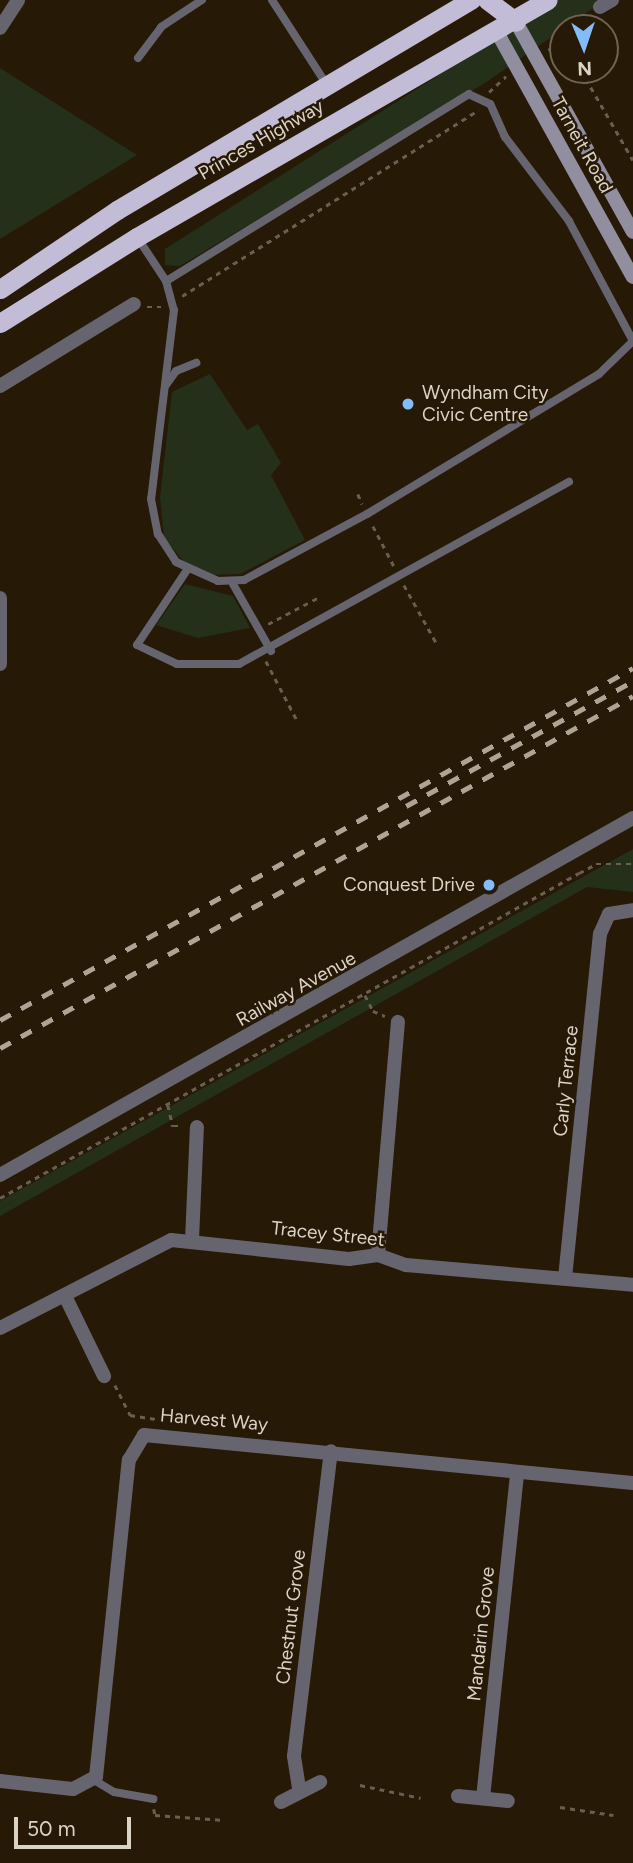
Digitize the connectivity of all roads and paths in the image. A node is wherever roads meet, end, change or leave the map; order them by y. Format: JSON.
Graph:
{"nodes":[{"id":1,"x":18,"y":0,"type":"edge"},
{"id":2,"x":202,"y":0,"type":"edge"},
{"id":3,"x":272,"y":0,"type":"edge"},
{"id":4,"x":471,"y":0,"type":"edge"},
{"id":5,"x":484,"y":0,"type":"edge"},
{"id":6,"x":547,"y":0,"type":"edge"},
{"id":7,"x":516,"y":22,"type":"junction"},
{"id":8,"x":0,"y":28,"type":"edge"},
{"id":9,"x":497,"y":32,"type":"junction"},
{"id":10,"x":138,"y":58,"type":"dead end"},
{"id":11,"x":589,"y":84,"type":"edge"},
{"id":12,"x":327,"y":85,"type":"junction"},
{"id":13,"x":485,"y":99,"type":"junction"},
{"id":14,"x":633,"y":160,"type":"edge"},
{"id":15,"x":117,"y":210,"type":"junction"},
{"id":16,"x":633,"y":232,"type":"edge"},
{"id":17,"x":137,"y":237,"type":"junction"},
{"id":18,"x":633,"y":277,"type":"edge"},
{"id":19,"x":166,"y":281,"type":"junction"},
{"id":20,"x":0,"y":289,"type":"edge"},
{"id":21,"x":173,"y":302,"type":"junction"},
{"id":22,"x":134,"y":304,"type":"joint"},
{"id":23,"x":0,"y":323,"type":"edge"},
{"id":24,"x":196,"y":363,"type":"dead end"},
{"id":25,"x":0,"y":387,"type":"edge"},
{"id":26,"x":164,"y":387,"type":"junction"},
{"id":27,"x":569,"y":482,"type":"dead end"},
{"id":28,"x":187,"y":570,"type":"junction"},
{"id":29,"x":233,"y":584,"type":"junction"},
{"id":30,"x":0,"y":598,"type":"edge"},
{"id":31,"x":271,"y":651,"type":"junction"},
{"id":32,"x":0,"y":664,"type":"edge"},
{"id":33,"x":633,"y":818,"type":"edge"},
{"id":34,"x":633,"y":828,"type":"edge"},
{"id":35,"x":610,"y":836,"type":"junction"},
{"id":36,"x":633,"y":864,"type":"edge"},
{"id":37,"x":633,"y":909,"type":"edge"},
{"id":38,"x":364,"y":993,"type":"junction"},
{"id":39,"x":398,"y":1022,"type":"joint"},
{"id":40,"x":167,"y":1104,"type":"junction"},
{"id":41,"x":197,"y":1127,"type":"joint"},
{"id":42,"x":0,"y":1175,"type":"edge"},
{"id":43,"x":0,"y":1198,"type":"edge"},
{"id":44,"x":192,"y":1240,"type":"junction"},
{"id":45,"x":378,"y":1255,"type":"junction"},
{"id":46,"x":565,"y":1278,"type":"junction"},
{"id":47,"x":633,"y":1285,"type":"edge"},
{"id":48,"x":66,"y":1298,"type":"junction"},
{"id":49,"x":0,"y":1328,"type":"edge"},
{"id":50,"x":104,"y":1376,"type":"joint"},
{"id":51,"x":166,"y":1434,"type":"junction"},
{"id":52,"x":331,"y":1451,"type":"junction"},
{"id":53,"x":517,"y":1473,"type":"junction"},
{"id":54,"x":633,"y":1483,"type":"edge"},
{"id":55,"x":93,"y":1780,"type":"junction"},
{"id":56,"x":0,"y":1781,"type":"edge"},
{"id":57,"x":320,"y":1782,"type":"dead end"},
{"id":58,"x":360,"y":1785,"type":"dead end"},
{"id":59,"x":299,"y":1788,"type":"junction"},
{"id":60,"x":458,"y":1796,"type":"dead end"},
{"id":61,"x":421,"y":1798,"type":"dead end"},
{"id":62,"x":483,"y":1798,"type":"junction"},
{"id":63,"x":153,"y":1799,"type":"joint"},
{"id":64,"x":508,"y":1801,"type":"dead end"},
{"id":65,"x":282,"y":1802,"type":"dead end"},
{"id":66,"x":561,"y":1807,"type":"dead end"},
{"id":67,"x":613,"y":1815,"type":"dead end"},
{"id":68,"x":225,"y":1820,"type":"dead end"}],
"edges":[{"from":1,"to":8,"type":"street"},
{"from":2,"to":10,"type":"lane"},
{"from":3,"to":12,"type":"lane"},
{"from":4,"to":12,"type":"highway","name":"Princes Highway"},
{"from":5,"to":7,"type":"highway"},
{"from":5,"to":9,"type":"highway"},
{"from":6,"to":7,"type":"highway","name":"Princes Highway"},
{"from":7,"to":9,"type":"highway","name":"Princes Highway"},
{"from":7,"to":16,"type":"main road","name":"Tarneit Road"},
{"from":9,"to":17,"type":"highway","name":"Princes Highway"},
{"from":9,"to":18,"type":"main road","name":"Tarneit Road"},
{"from":11,"to":14,"type":"path"},
{"from":12,"to":15,"type":"highway","name":"Princes Highway"},
{"from":13,"to":19,"type":"lane"},
{"from":13,"to":21,"type":"path"},
{"from":13,"to":29,"type":"lane"},
{"from":15,"to":17,"type":"highway"},
{"from":15,"to":20,"type":"highway","name":"Princes Highway"},
{"from":17,"to":19,"type":"lane"},
{"from":17,"to":23,"type":"highway","name":"Princes Highway"},
{"from":19,"to":21,"type":"lane"},
{"from":21,"to":22,"type":"path"},
{"from":21,"to":26,"type":"lane"},
{"from":22,"to":25,"type":"street"},
{"from":24,"to":26,"type":"lane"},
{"from":26,"to":28,"type":"lane"},
{"from":27,"to":31,"type":"lane"},
{"from":28,"to":29,"type":"lane"},
{"from":28,"to":31,"type":"lane"},
{"from":29,"to":31,"type":"lane"},
{"from":30,"to":32,"type":"street"},
{"from":33,"to":35,"type":"street","name":"Railway Avenue"},
{"from":34,"to":35,"type":"street","name":"Railway Avenue"},
{"from":35,"to":42,"type":"street","name":"Railway Avenue"},
{"from":36,"to":38,"type":"path"},
{"from":37,"to":46,"type":"street","name":"Carly Terrace"},
{"from":38,"to":39,"type":"path"},
{"from":38,"to":40,"type":"path"},
{"from":39,"to":45,"type":"street"},
{"from":40,"to":41,"type":"path"},
{"from":40,"to":43,"type":"path"},
{"from":41,"to":44,"type":"street"},
{"from":44,"to":45,"type":"street","name":"Tracey Street"},
{"from":44,"to":48,"type":"street","name":"Tracey Street"},
{"from":45,"to":46,"type":"street","name":"Tracey Street"},
{"from":46,"to":47,"type":"street","name":"Tracey Street"},
{"from":48,"to":49,"type":"street","name":"Tracey Street"},
{"from":48,"to":50,"type":"street"},
{"from":50,"to":51,"type":"path"},
{"from":51,"to":52,"type":"street","name":"Harvest Way"},
{"from":51,"to":55,"type":"street","name":"Harvest Way"},
{"from":52,"to":53,"type":"street","name":"Harvest Way"},
{"from":52,"to":59,"type":"street","name":"Chestnut Grove"},
{"from":53,"to":54,"type":"street","name":"Harvest Way"},
{"from":53,"to":62,"type":"street","name":"Mandarin Grove"},
{"from":55,"to":56,"type":"street"},
{"from":55,"to":63,"type":"lane"},
{"from":57,"to":59,"type":"street"},
{"from":58,"to":61,"type":"path"},
{"from":59,"to":65,"type":"street"},
{"from":60,"to":62,"type":"street"},
{"from":62,"to":64,"type":"street"},
{"from":63,"to":68,"type":"path"},
{"from":66,"to":67,"type":"path"}]}
